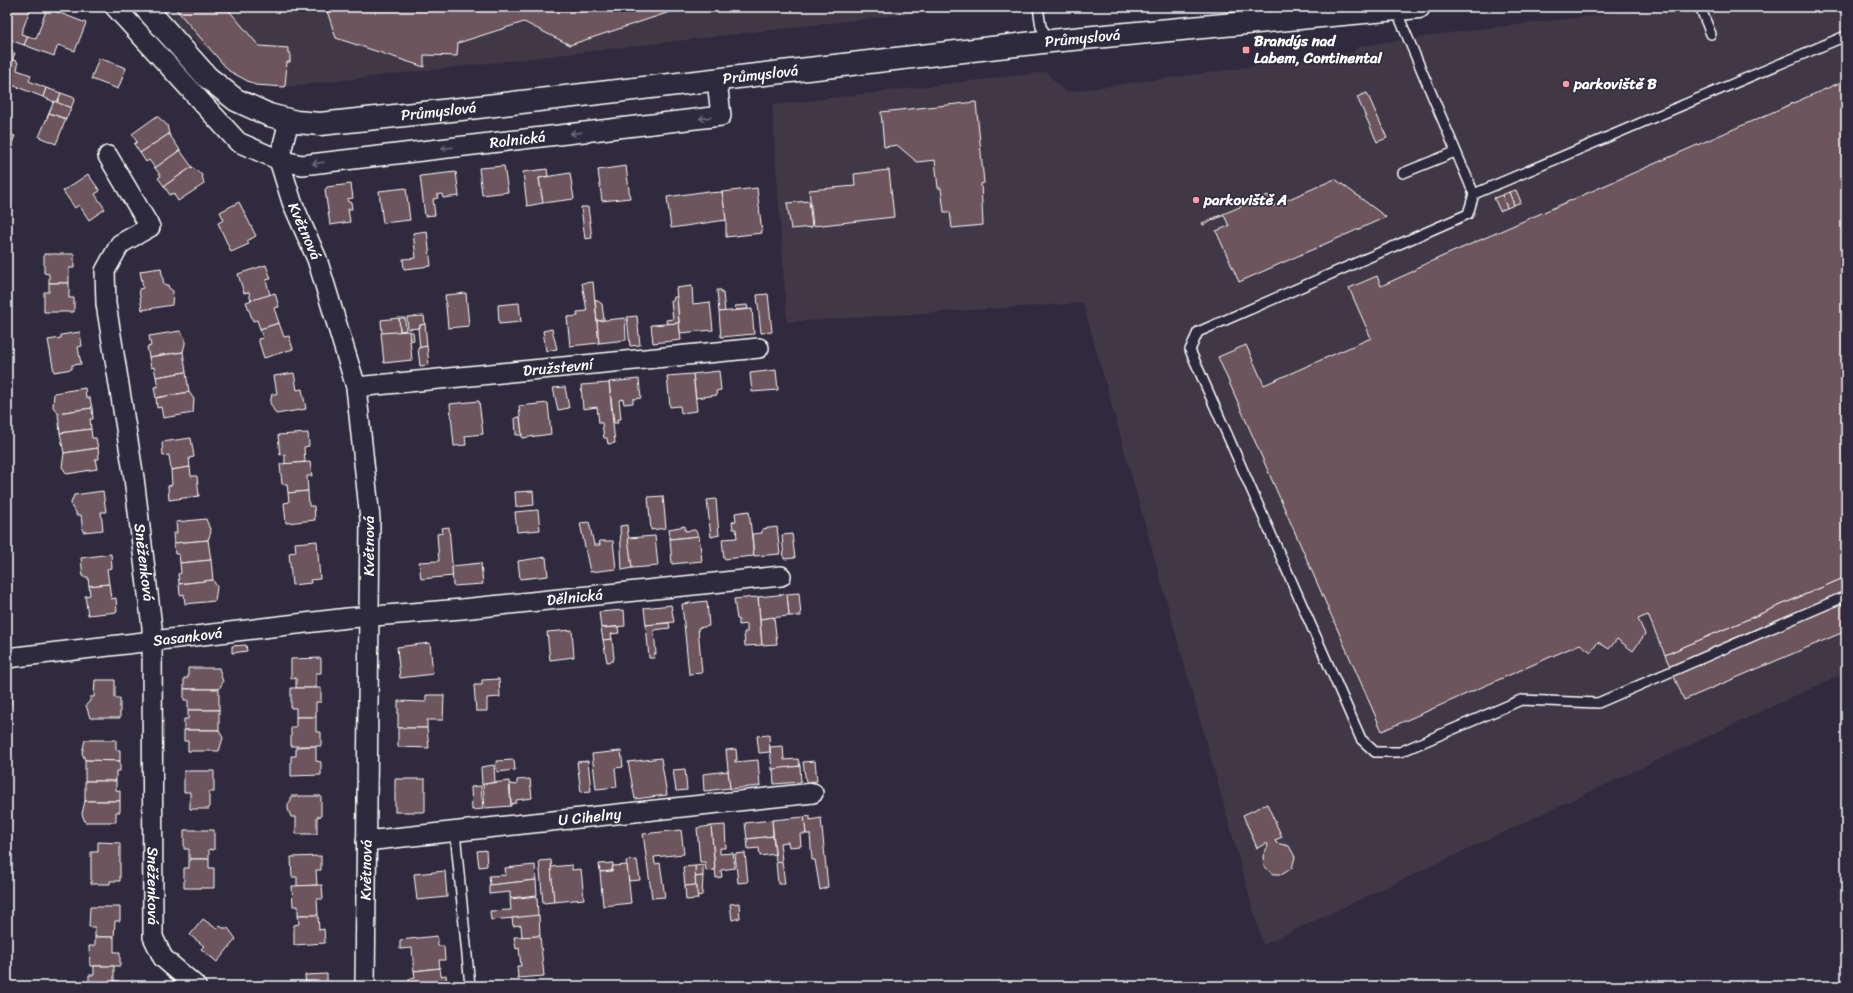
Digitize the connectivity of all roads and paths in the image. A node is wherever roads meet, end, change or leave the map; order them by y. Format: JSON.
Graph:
{"nodes":[{"id":1,"x":115,"y":7,"type":"edge"},
{"id":2,"x":145,"y":7,"type":"edge"},
{"id":3,"x":1038,"y":7,"type":"edge"},
{"id":4,"x":1418,"y":7,"type":"edge"},
{"id":5,"x":1700,"y":7,"type":"edge"},
{"id":6,"x":1396,"y":10,"type":"junction"},
{"id":7,"x":1711,"y":34,"type":"dead end"},
{"id":8,"x":1843,"y":37,"type":"dead end"},
{"id":9,"x":1051,"y":41,"type":"junction"},
{"id":10,"x":717,"y":80,"type":"junction"},
{"id":11,"x":289,"y":120,"type":"junction"},
{"id":12,"x":1456,"y":152,"type":"junction"},
{"id":13,"x":108,"y":156,"type":"dead end"},
{"id":14,"x":279,"y":160,"type":"junction"},
{"id":15,"x":1403,"y":173,"type":"dead end"},
{"id":16,"x":1474,"y":194,"type":"junction"},
{"id":17,"x":759,"y":348,"type":"dead end"},
{"id":18,"x":356,"y":387,"type":"junction"},
{"id":19,"x":781,"y":576,"type":"dead end"},
{"id":20,"x":1846,"y":596,"type":"edge"},
{"id":21,"x":369,"y":616,"type":"junction"},
{"id":22,"x":151,"y":640,"type":"junction"},
{"id":23,"x":7,"y":658,"type":"edge"},
{"id":24,"x":813,"y":794,"type":"dead end"},
{"id":25,"x":455,"y":832,"type":"junction"},
{"id":26,"x":366,"y":841,"type":"junction"},
{"id":27,"x":196,"y":986,"type":"edge"},
{"id":28,"x":365,"y":986,"type":"edge"},
{"id":29,"x":470,"y":986,"type":"edge"}],
"edges":[{"from":1,"to":14,"type":"street"},
{"from":2,"to":11,"type":"main road","name":"Průmyslová"},
{"from":3,"to":9,"type":"lane"},
{"from":4,"to":6,"type":"main road","name":"Průmyslová"},
{"from":5,"to":7,"type":"lane"},
{"from":6,"to":9,"type":"main road","name":"Průmyslová"},
{"from":6,"to":12,"type":"lane"},
{"from":8,"to":16,"type":"lane"},
{"from":9,"to":10,"type":"main road","name":"Průmyslová"},
{"from":10,"to":11,"type":"main road","name":"Průmyslová"},
{"from":10,"to":14,"type":"street","name":"Rolnická","one_way":true},
{"from":11,"to":14,"type":"street"},
{"from":12,"to":15,"type":"lane"},
{"from":12,"to":16,"type":"lane"},
{"from":13,"to":22,"type":"street","name":"Sněženková"},
{"from":14,"to":18,"type":"street","name":"Květnová"},
{"from":16,"to":20,"type":"lane"},
{"from":17,"to":18,"type":"street","name":"Družstevní"},
{"from":18,"to":21,"type":"street","name":"Květnová"},
{"from":19,"to":21,"type":"street","name":"Dělnická"},
{"from":21,"to":22,"type":"street","name":"Sasanková"},
{"from":21,"to":26,"type":"street","name":"Květnová"},
{"from":22,"to":23,"type":"street","name":"Sasanková"},
{"from":22,"to":27,"type":"street","name":"Sněženková"},
{"from":24,"to":25,"type":"street","name":"U Cihelny"},
{"from":25,"to":26,"type":"street","name":"U Cihelny"},
{"from":25,"to":29,"type":"lane"},
{"from":26,"to":28,"type":"street","name":"Květnová"}]}
